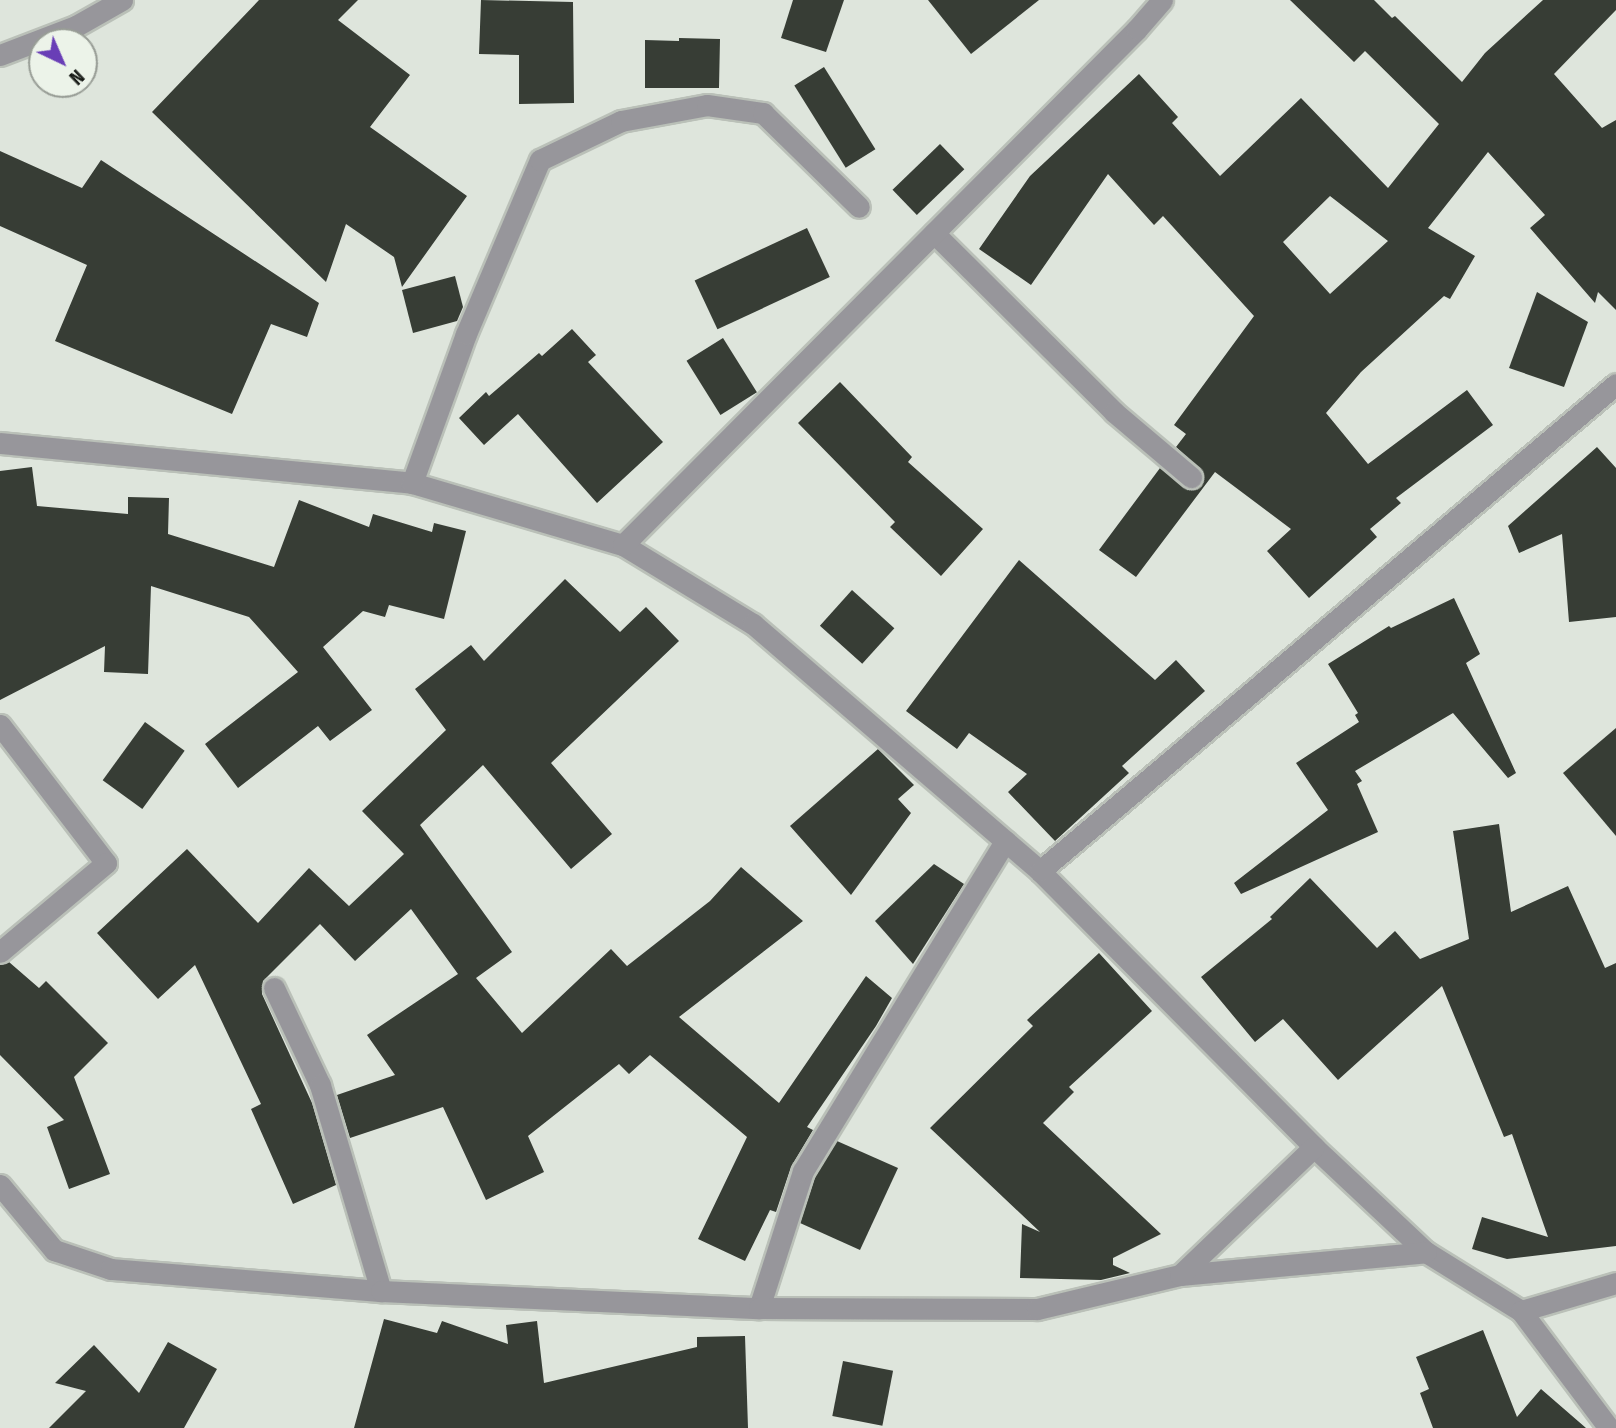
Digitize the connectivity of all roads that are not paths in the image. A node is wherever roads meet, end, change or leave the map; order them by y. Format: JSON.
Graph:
{"nodes":[{"id":1,"x":122,"y":0,"type":"edge"},
{"id":2,"x":1162,"y":0,"type":"edge"},
{"id":3,"x":0,"y":55,"type":"edge"},
{"id":4,"x":859,"y":206,"type":"dead end"},
{"id":5,"x":934,"y":233,"type":"junction"},
{"id":6,"x":1616,"y":384,"type":"edge"},
{"id":7,"x":0,"y":443,"type":"edge"},
{"id":8,"x":1191,"y":477,"type":"dead end"},
{"id":9,"x":412,"y":483,"type":"junction"},
{"id":10,"x":623,"y":545,"type":"junction"},
{"id":11,"x":0,"y":725,"type":"edge"},
{"id":12,"x":1005,"y":841,"type":"junction"},
{"id":13,"x":1040,"y":872,"type":"junction"},
{"id":14,"x":0,"y":952,"type":"edge"},
{"id":15,"x":274,"y":988,"type":"dead end"},
{"id":16,"x":1314,"y":1146,"type":"junction"},
{"id":17,"x":1,"y":1180,"type":"edge"},
{"id":18,"x":1426,"y":1252,"type":"junction"},
{"id":19,"x":1180,"y":1275,"type":"junction"},
{"id":20,"x":1616,"y":1283,"type":"edge"},
{"id":21,"x":381,"y":1291,"type":"junction"},
{"id":22,"x":760,"y":1308,"type":"junction"},
{"id":23,"x":1521,"y":1311,"type":"junction"},
{"id":24,"x":1609,"y":1428,"type":"edge"}],
"edges":[{"from":1,"to":3,"type":"street"},
{"from":2,"to":5,"type":"street"},
{"from":4,"to":9,"type":"street"},
{"from":5,"to":8,"type":"street"},
{"from":5,"to":10,"type":"street"},
{"from":6,"to":13,"type":"street"},
{"from":7,"to":9,"type":"street"},
{"from":9,"to":10,"type":"street"},
{"from":10,"to":12,"type":"street"},
{"from":11,"to":14,"type":"street"},
{"from":12,"to":13,"type":"street"},
{"from":12,"to":22,"type":"street"},
{"from":13,"to":16,"type":"street"},
{"from":15,"to":21,"type":"street"},
{"from":16,"to":18,"type":"street"},
{"from":16,"to":19,"type":"street"},
{"from":17,"to":21,"type":"street"},
{"from":18,"to":19,"type":"street"},
{"from":18,"to":23,"type":"street"},
{"from":19,"to":22,"type":"street"},
{"from":20,"to":23,"type":"street"},
{"from":21,"to":22,"type":"street"},
{"from":23,"to":24,"type":"street"}]}
